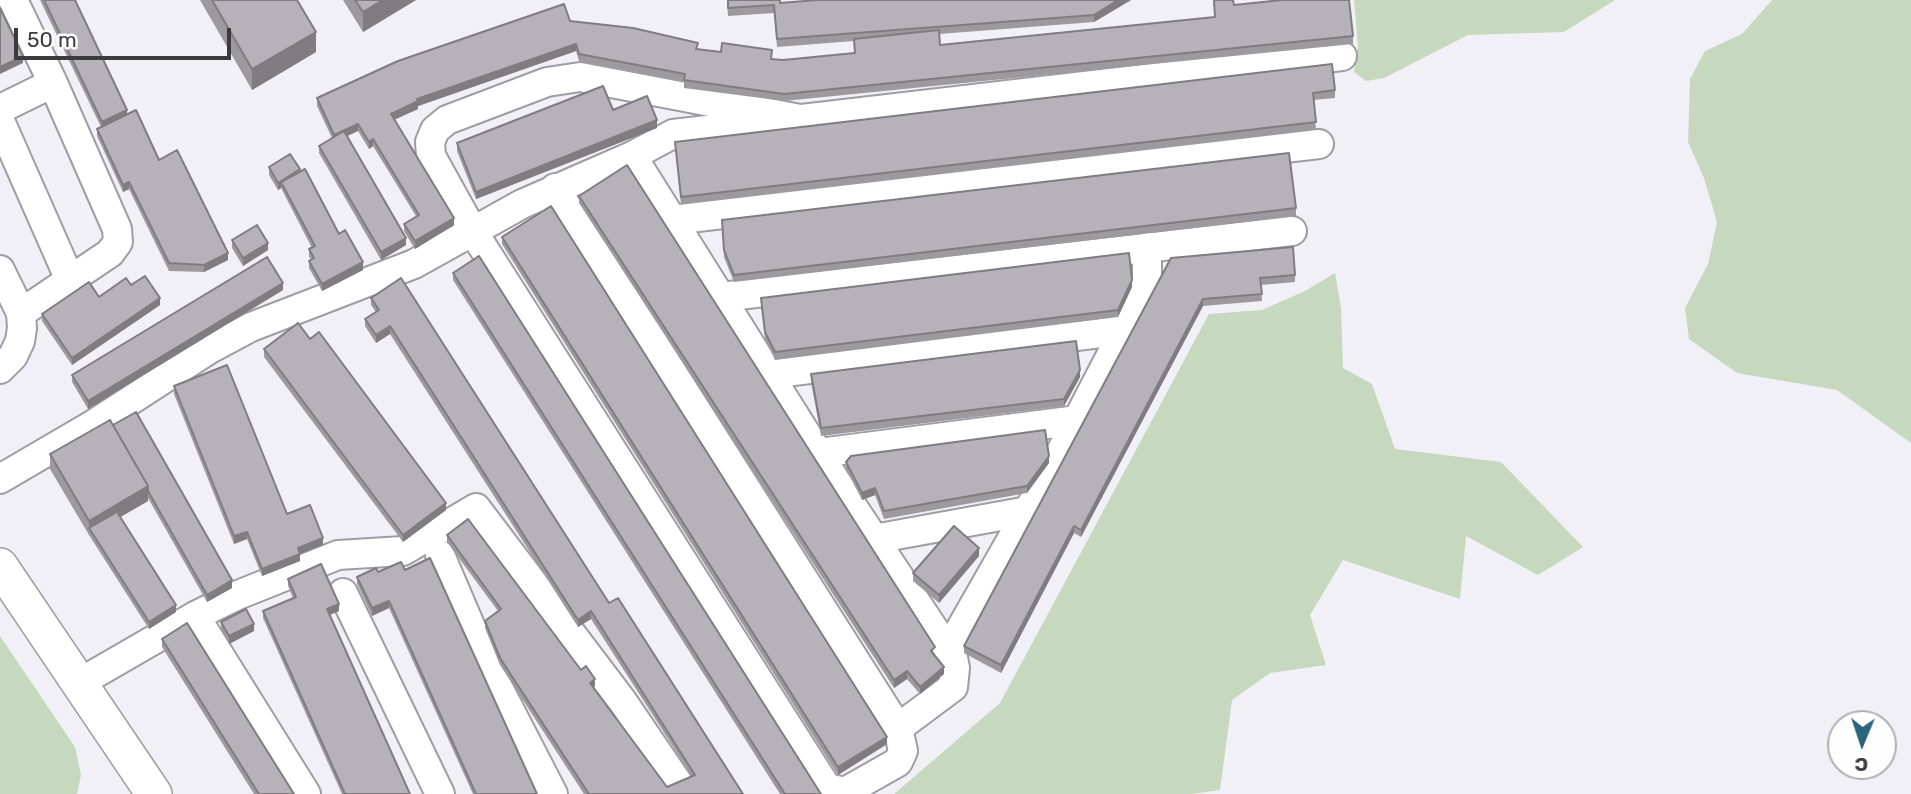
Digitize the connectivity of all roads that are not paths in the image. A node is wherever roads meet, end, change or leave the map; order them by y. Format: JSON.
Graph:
{"nodes":[{"id":1,"x":13,"y":0,"type":"edge"},
{"id":2,"x":1342,"y":56,"type":"dead end"},
{"id":3,"x":54,"y":83,"type":"junction"},
{"id":4,"x":657,"y":90,"type":"junction"},
{"id":5,"x":0,"y":108,"type":"edge"},
{"id":6,"x":800,"y":119,"type":"junction"},
{"id":7,"x":0,"y":121,"type":"edge"},
{"id":8,"x":673,"y":134,"type":"junction"},
{"id":9,"x":1320,"y":144,"type":"dead end"},
{"id":10,"x":632,"y":156,"type":"junction"},
{"id":11,"x":555,"y":188,"type":"junction"},
{"id":12,"x":672,"y":220,"type":"junction"},
{"id":13,"x":472,"y":230,"type":"junction"},
{"id":14,"x":1292,"y":231,"type":"dead end"},
{"id":15,"x":1147,"y":247,"type":"junction"},
{"id":16,"x":0,"y":270,"type":"edge"},
{"id":17,"x":70,"y":280,"type":"junction"},
{"id":18,"x":721,"y":297,"type":"junction"},
{"id":19,"x":21,"y":313,"type":"junction"},
{"id":20,"x":1125,"y":330,"type":"junction"},
{"id":21,"x":0,"y":369,"type":"edge"},
{"id":22,"x":769,"y":374,"type":"junction"},
{"id":23,"x":1078,"y":420,"type":"junction"},
{"id":24,"x":819,"y":453,"type":"junction"},
{"id":25,"x":0,"y":480,"type":"edge"},
{"id":26,"x":1028,"y":511,"type":"junction"},
{"id":27,"x":874,"y":539,"type":"junction"},
{"id":28,"x":440,"y":555,"type":"dead end"},
{"id":29,"x":0,"y":566,"type":"edge"},
{"id":30,"x":343,"y":593,"type":"dead end"},
{"id":31,"x":195,"y":616,"type":"junction"},
{"id":32,"x":948,"y":651,"type":"junction"},
{"id":33,"x":79,"y":683,"type":"junction"},
{"id":34,"x":898,"y":729,"type":"junction"},
{"id":35,"x":678,"y":783,"type":"edge"},
{"id":36,"x":154,"y":794,"type":"edge"},
{"id":37,"x":306,"y":794,"type":"edge"},
{"id":38,"x":440,"y":794,"type":"edge"},
{"id":39,"x":553,"y":794,"type":"edge"}],
"edges":[{"from":1,"to":3,"type":"lane"},
{"from":2,"to":6,"type":"lane"},
{"from":3,"to":5,"type":"lane"},
{"from":3,"to":17,"type":"lane"},
{"from":4,"to":6,"type":"lane"},
{"from":4,"to":8,"type":"lane"},
{"from":4,"to":13,"type":"lane"},
{"from":6,"to":8,"type":"lane"},
{"from":7,"to":17,"type":"lane"},
{"from":8,"to":10,"type":"lane"},
{"from":9,"to":12,"type":"lane"},
{"from":10,"to":11,"type":"lane"},
{"from":10,"to":12,"type":"lane"},
{"from":11,"to":13,"type":"lane"},
{"from":11,"to":34,"type":"lane"},
{"from":12,"to":18,"type":"lane"},
{"from":13,"to":25,"type":"lane"},
{"from":13,"to":34,"type":"lane"},
{"from":14,"to":15,"type":"lane"},
{"from":15,"to":18,"type":"lane"},
{"from":15,"to":20,"type":"lane"},
{"from":16,"to":19,"type":"lane"},
{"from":17,"to":19,"type":"lane"},
{"from":18,"to":22,"type":"lane"},
{"from":19,"to":21,"type":"lane"},
{"from":20,"to":22,"type":"lane"},
{"from":20,"to":23,"type":"lane"},
{"from":22,"to":24,"type":"lane"},
{"from":23,"to":24,"type":"lane"},
{"from":23,"to":26,"type":"lane"},
{"from":24,"to":27,"type":"lane"},
{"from":26,"to":27,"type":"lane"},
{"from":26,"to":32,"type":"lane"},
{"from":27,"to":32,"type":"lane"},
{"from":28,"to":39,"type":"lane"},
{"from":29,"to":33,"type":"main road"},
{"from":30,"to":38,"type":"lane"},
{"from":31,"to":33,"type":"lane"},
{"from":31,"to":35,"type":"lane"},
{"from":31,"to":37,"type":"lane"},
{"from":32,"to":34,"type":"lane"},
{"from":33,"to":36,"type":"main road"}]}
